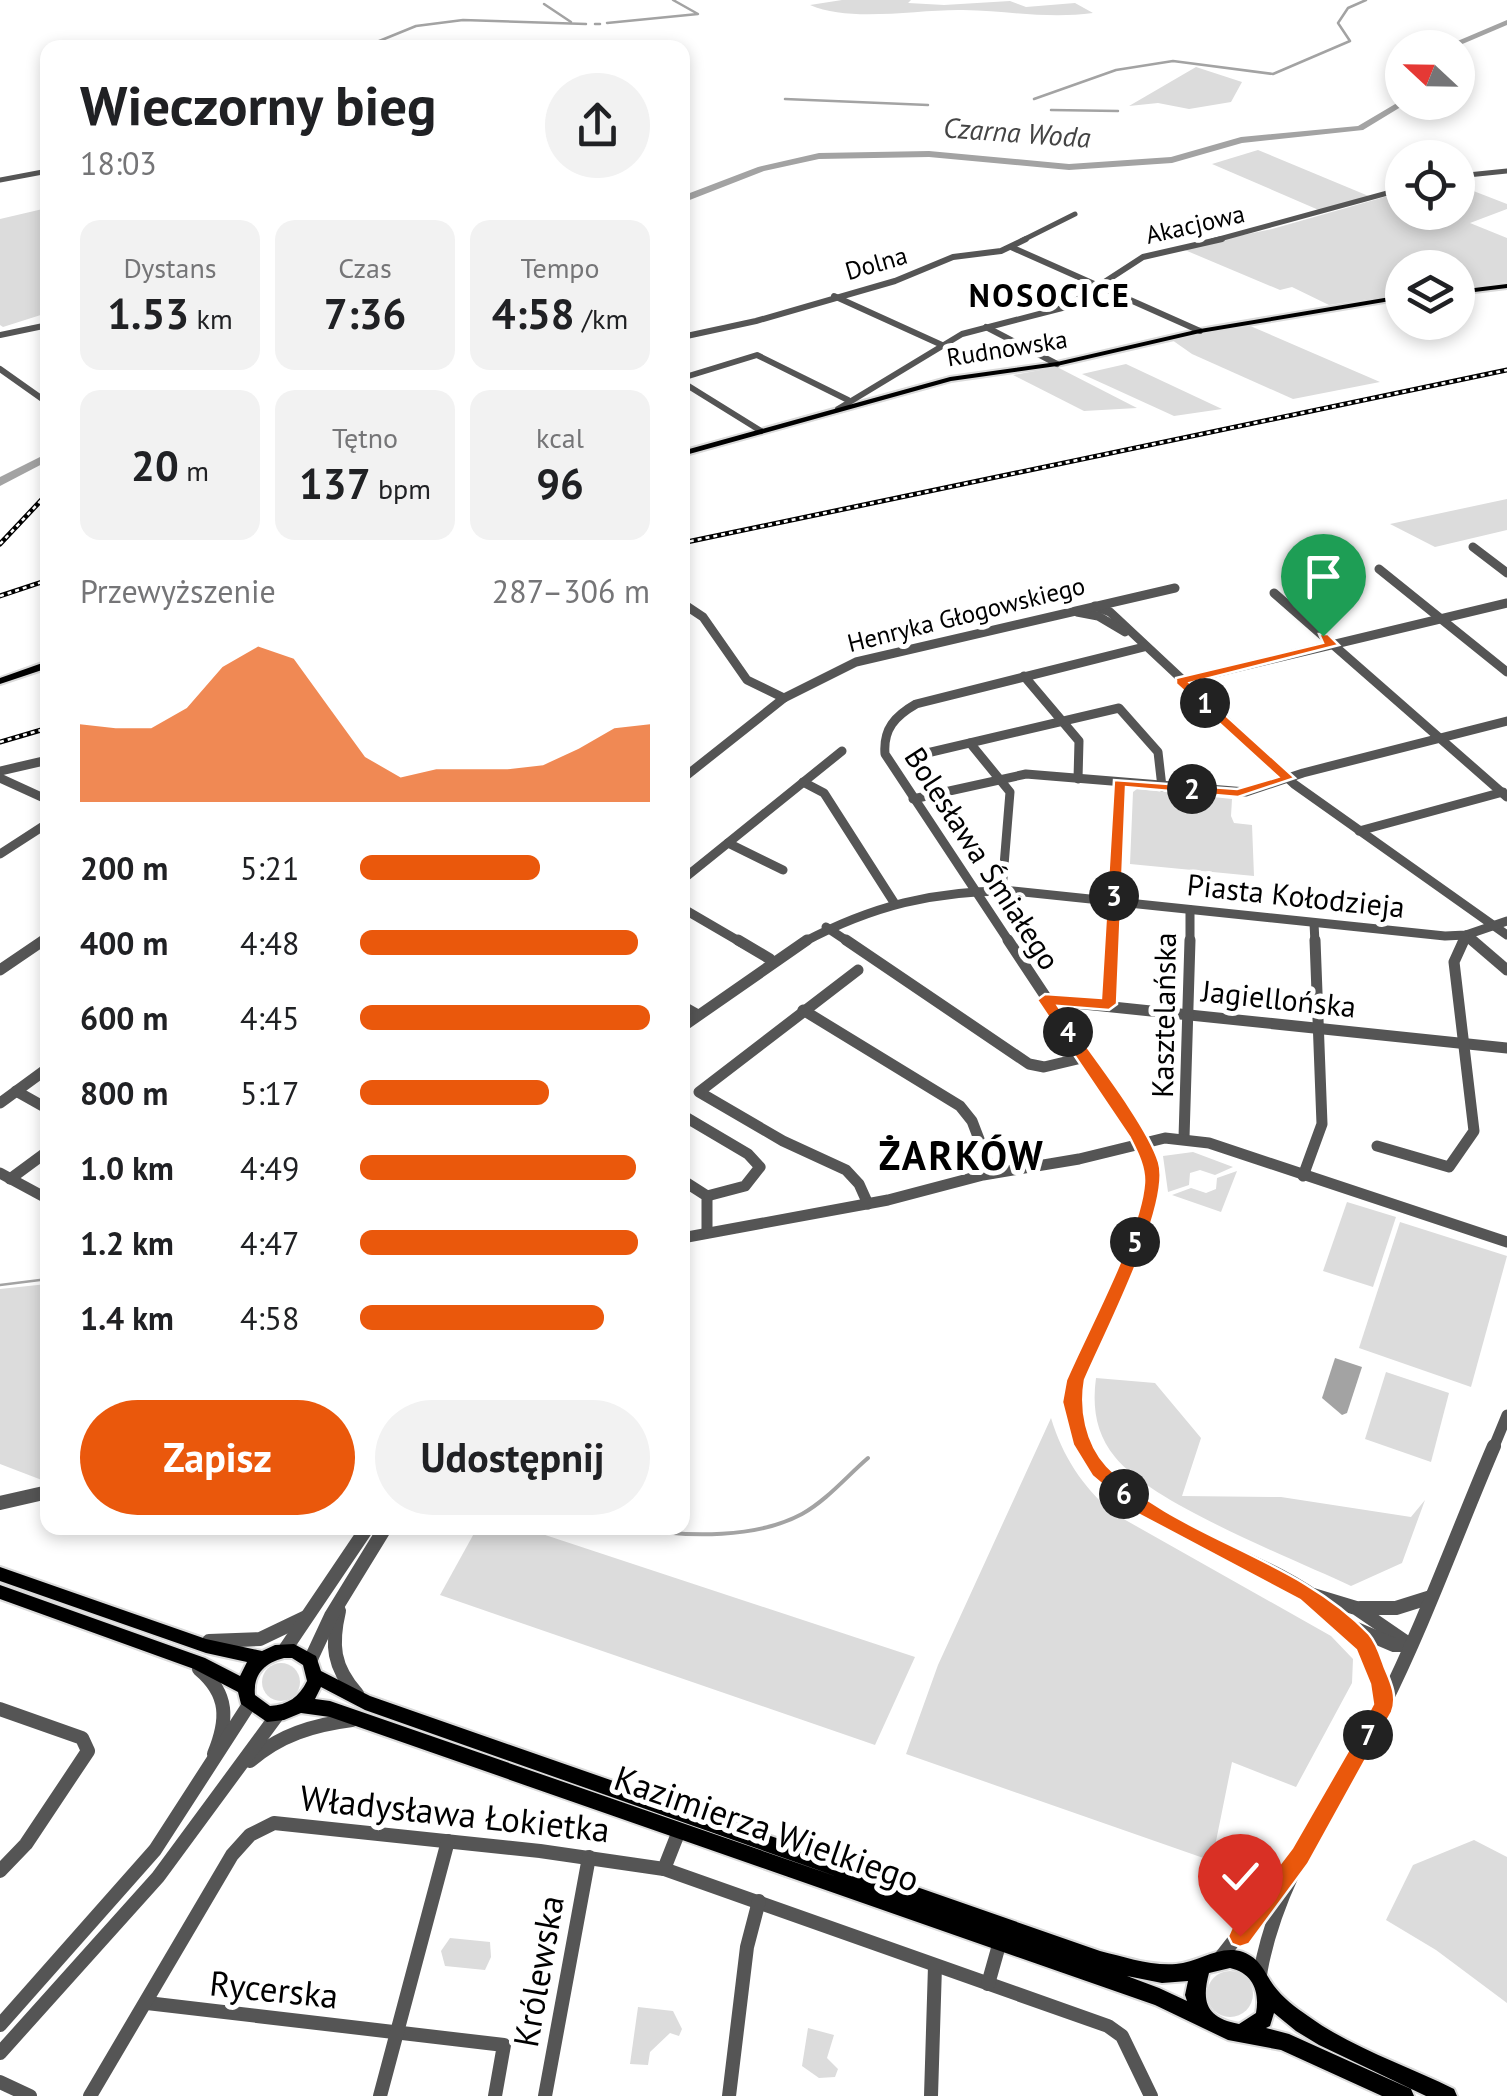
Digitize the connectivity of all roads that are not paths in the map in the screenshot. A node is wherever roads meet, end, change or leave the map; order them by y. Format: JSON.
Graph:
{"nodes":[{"id":1,"x":1507,"y":171,"type":"edge"},
{"id":2,"x":40,"y":172,"type":"edge"},
{"id":3,"x":1475,"y":174,"type":"edge"},
{"id":4,"x":0,"y":180,"type":"edge"},
{"id":5,"x":1385,"y":195,"type":"edge"},
{"id":6,"x":1075,"y":214,"type":"dead end"},
{"id":7,"x":1011,"y":247,"type":"junction"},
{"id":8,"x":1099,"y":284,"type":"junction"},
{"id":9,"x":1507,"y":286,"type":"edge"},
{"id":10,"x":1475,"y":290,"type":"edge"},
{"id":11,"x":833,"y":296,"type":"junction"},
{"id":12,"x":1385,"y":300,"type":"edge"},
{"id":13,"x":40,"y":327,"type":"edge"},
{"id":14,"x":985,"y":327,"type":"junction"},
{"id":15,"x":1200,"y":330,"type":"junction"},
{"id":16,"x":0,"y":335,"type":"edge"},
{"id":17,"x":690,"y":335,"type":"edge"},
{"id":18,"x":942,"y":346,"type":"junction"},
{"id":19,"x":1057,"y":364,"type":"junction"},
{"id":20,"x":0,"y":369,"type":"edge"},
{"id":21,"x":690,"y":377,"type":"edge"},
{"id":22,"x":690,"y":385,"type":"edge"},
{"id":23,"x":40,"y":397,"type":"edge"},
{"id":24,"x":848,"y":400,"type":"junction"},
{"id":25,"x":838,"y":409,"type":"junction"},
{"id":26,"x":761,"y":431,"type":"junction"},
{"id":27,"x":690,"y":452,"type":"edge"},
{"id":28,"x":1473,"y":547,"type":"dead end"},
{"id":29,"x":1378,"y":569,"type":"dead end"},
{"id":30,"x":1507,"y":574,"type":"edge"},
{"id":31,"x":1175,"y":588,"type":"dead end"},
{"id":32,"x":1274,"y":593,"type":"dead end"},
{"id":33,"x":1128,"y":598,"type":"junction"},
{"id":34,"x":1507,"y":603,"type":"edge"},
{"id":35,"x":1094,"y":606,"type":"junction"},
{"id":36,"x":690,"y":610,"type":"edge"},
{"id":37,"x":1066,"y":612,"type":"junction"},
{"id":38,"x":1114,"y":616,"type":"junction"},
{"id":39,"x":1103,"y":618,"type":"junction"},
{"id":40,"x":1442,"y":618,"type":"junction"},
{"id":41,"x":1130,"y":634,"type":"junction"},
{"id":42,"x":1332,"y":645,"type":"junction"},
{"id":43,"x":1144,"y":647,"type":"junction"},
{"id":44,"x":40,"y":667,"type":"edge"},
{"id":45,"x":1507,"y":672,"type":"edge"},
{"id":46,"x":1024,"y":676,"type":"junction"},
{"id":47,"x":0,"y":681,"type":"edge"},
{"id":48,"x":1180,"y":681,"type":"junction"},
{"id":49,"x":784,"y":698,"type":"junction"},
{"id":50,"x":1064,"y":722,"type":"junction"},
{"id":51,"x":1507,"y":722,"type":"edge"},
{"id":52,"x":1440,"y":739,"type":"junction"},
{"id":53,"x":970,"y":743,"type":"junction"},
{"id":54,"x":842,"y":751,"type":"dead end"},
{"id":55,"x":910,"y":757,"type":"dead end"},
{"id":56,"x":40,"y":762,"type":"edge"},
{"id":57,"x":0,"y":771,"type":"edge"},
{"id":58,"x":690,"y":772,"type":"edge"},
{"id":59,"x":0,"y":778,"type":"edge"},
{"id":60,"x":1288,"y":778,"type":"junction"},
{"id":61,"x":1000,"y":779,"type":"junction"},
{"id":62,"x":1078,"y":779,"type":"junction"},
{"id":63,"x":803,"y":782,"type":"junction"},
{"id":64,"x":1119,"y":782,"type":"junction"},
{"id":65,"x":1162,"y":786,"type":"junction"},
{"id":66,"x":1505,"y":793,"type":"edge"},
{"id":67,"x":40,"y":796,"type":"edge"},
{"id":68,"x":913,"y":799,"type":"junction"},
{"id":69,"x":40,"y":831,"type":"edge"},
{"id":70,"x":1360,"y":832,"type":"junction"},
{"id":71,"x":728,"y":843,"type":"junction"},
{"id":72,"x":0,"y":854,"type":"edge"},
{"id":73,"x":783,"y":870,"type":"dead end"},
{"id":74,"x":690,"y":874,"type":"edge"},
{"id":75,"x":971,"y":889,"type":"junction"},
{"id":76,"x":1002,"y":890,"type":"junction"},
{"id":77,"x":1114,"y":902,"type":"junction"},
{"id":78,"x":895,"y":904,"type":"junction"},
{"id":79,"x":1190,"y":910,"type":"junction"},
{"id":80,"x":690,"y":913,"type":"edge"},
{"id":81,"x":1507,"y":920,"type":"edge"},
{"id":82,"x":1314,"y":923,"type":"junction"},
{"id":83,"x":1496,"y":926,"type":"junction"},
{"id":84,"x":826,"y":927,"type":"junction"},
{"id":85,"x":1466,"y":935,"type":"junction"},
{"id":86,"x":1507,"y":935,"type":"edge"},
{"id":87,"x":40,"y":943,"type":"edge"},
{"id":88,"x":770,"y":958,"type":"junction"},
{"id":89,"x":0,"y":970,"type":"edge"},
{"id":90,"x":858,"y":970,"type":"dead end"},
{"id":91,"x":1507,"y":970,"type":"edge"},
{"id":92,"x":1045,"y":1000,"type":"junction"},
{"id":93,"x":1109,"y":1004,"type":"junction"},
{"id":94,"x":690,"y":1010,"type":"edge"},
{"id":95,"x":803,"y":1010,"type":"junction"},
{"id":96,"x":1189,"y":1013,"type":"junction"},
{"id":97,"x":698,"y":1015,"type":"junction"},
{"id":98,"x":690,"y":1020,"type":"edge"},
{"id":99,"x":1319,"y":1027,"type":"junction"},
{"id":100,"x":1462,"y":1043,"type":"junction"},
{"id":101,"x":1507,"y":1048,"type":"edge"},
{"id":102,"x":1086,"y":1057,"type":"junction"},
{"id":103,"x":40,"y":1074,"type":"edge"},
{"id":104,"x":16,"y":1091,"type":"junction"},
{"id":105,"x":0,"y":1102,"type":"edge"},
{"id":106,"x":40,"y":1105,"type":"edge"},
{"id":107,"x":690,"y":1121,"type":"edge"},
{"id":108,"x":1184,"y":1138,"type":"junction"},
{"id":109,"x":1142,"y":1143,"type":"junction"},
{"id":110,"x":1377,"y":1146,"type":"dead end"},
{"id":111,"x":40,"y":1155,"type":"edge"},
{"id":112,"x":992,"y":1173,"type":"junction"},
{"id":113,"x":5,"y":1176,"type":"edge"},
{"id":114,"x":1303,"y":1176,"type":"junction"},
{"id":115,"x":690,"y":1185,"type":"edge"},
{"id":116,"x":40,"y":1196,"type":"edge"},
{"id":117,"x":708,"y":1196,"type":"junction"},
{"id":118,"x":868,"y":1204,"type":"junction"},
{"id":119,"x":707,"y":1232,"type":"junction"},
{"id":120,"x":690,"y":1236,"type":"edge"},
{"id":121,"x":1507,"y":1242,"type":"edge"},
{"id":122,"x":1507,"y":1415,"type":"edge"},
{"id":123,"x":40,"y":1494,"type":"edge"},
{"id":124,"x":0,"y":1503,"type":"edge"},
{"id":125,"x":363,"y":1535,"type":"edge"},
{"id":126,"x":381,"y":1535,"type":"edge"},
{"id":127,"x":0,"y":1574,"type":"edge"},
{"id":128,"x":0,"y":1592,"type":"edge"},
{"id":129,"x":1307,"y":1594,"type":"junction"},
{"id":130,"x":1432,"y":1597,"type":"junction"},
{"id":131,"x":342,"y":1598,"type":"junction"},
{"id":132,"x":1356,"y":1608,"type":"junction"},
{"id":133,"x":315,"y":1611,"type":"junction"},
{"id":134,"x":1344,"y":1623,"type":"junction"},
{"id":135,"x":191,"y":1641,"type":"junction"},
{"id":136,"x":1410,"y":1645,"type":"junction"},
{"id":137,"x":284,"y":1650,"type":"junction"},
{"id":138,"x":181,"y":1657,"type":"junction"},
{"id":139,"x":262,"y":1658,"type":"junction"},
{"id":140,"x":312,"y":1668,"type":"junction"},
{"id":141,"x":247,"y":1695,"type":"junction"},
{"id":142,"x":1384,"y":1704,"type":"junction"},
{"id":143,"x":300,"y":1705,"type":"junction"},
{"id":144,"x":0,"y":1709,"type":"edge"},
{"id":145,"x":361,"y":1711,"type":"junction"},
{"id":146,"x":278,"y":1714,"type":"junction"},
{"id":147,"x":196,"y":1791,"type":"junction"},
{"id":148,"x":220,"y":1796,"type":"junction"},
{"id":149,"x":679,"y":1831,"type":"junction"},
{"id":150,"x":448,"y":1842,"type":"junction"},
{"id":151,"x":589,"y":1856,"type":"junction"},
{"id":152,"x":1300,"y":1856,"type":"junction"},
{"id":153,"x":664,"y":1869,"type":"junction"},
{"id":154,"x":0,"y":1870,"type":"edge"},
{"id":155,"x":759,"y":1902,"type":"junction"},
{"id":156,"x":999,"y":1945,"type":"junction"},
{"id":157,"x":1208,"y":1964,"type":"junction"},
{"id":158,"x":936,"y":1966,"type":"junction"},
{"id":159,"x":988,"y":1984,"type":"junction"},
{"id":160,"x":1263,"y":1984,"type":"junction"},
{"id":161,"x":147,"y":2004,"type":"junction"},
{"id":162,"x":1209,"y":2022,"type":"junction"},
{"id":163,"x":0,"y":2025,"type":"edge"},
{"id":164,"x":395,"y":2032,"type":"junction"},
{"id":165,"x":1238,"y":2032,"type":"junction"},
{"id":166,"x":0,"y":2053,"type":"edge"},
{"id":167,"x":0,"y":2082,"type":"edge"},
{"id":168,"x":30,"y":2096,"type":"edge"},
{"id":169,"x":90,"y":2096,"type":"edge"},
{"id":170,"x":380,"y":2096,"type":"edge"},
{"id":171,"x":494,"y":2096,"type":"edge"},
{"id":172,"x":545,"y":2096,"type":"edge"},
{"id":173,"x":729,"y":2096,"type":"edge"},
{"id":174,"x":930,"y":2096,"type":"edge"},
{"id":175,"x":1151,"y":2096,"type":"edge"},
{"id":176,"x":1404,"y":2096,"type":"edge"},
{"id":177,"x":1447,"y":2096,"type":"edge"}],
"edges":[{"from":1,"to":3,"type":"street"},
{"from":2,"to":4,"type":"street"},
{"from":5,"to":8,"type":"street","name":"Akacjowa"},
{"from":6,"to":7,"type":"street","name":"Dolna"},
{"from":7,"to":8,"type":"street"},
{"from":7,"to":11,"type":"street","name":"Dolna"},
{"from":8,"to":14,"type":"street","name":"Akacjowa"},
{"from":8,"to":15,"type":"street"},
{"from":9,"to":10,"type":"main road"},
{"from":11,"to":17,"type":"street","name":"Dolna"},
{"from":11,"to":18,"type":"street"},
{"from":12,"to":15,"type":"main road","name":"Rudnowska"},
{"from":13,"to":16,"type":"street"},
{"from":14,"to":18,"type":"street","name":"Akacjowa"},
{"from":14,"to":19,"type":"street"},
{"from":15,"to":19,"type":"main road","name":"Rudnowska"},
{"from":18,"to":24,"type":"street","name":"Akacjowa"},
{"from":19,"to":25,"type":"main road","name":"Rudnowska"},
{"from":20,"to":23,"type":"street"},
{"from":21,"to":24,"type":"street"},
{"from":22,"to":26,"type":"street"},
{"from":24,"to":25,"type":"street","name":"Akacjowa"},
{"from":25,"to":26,"type":"main road","name":"Rudnowska"},
{"from":26,"to":27,"type":"main road","name":"Rudnowska"},
{"from":28,"to":30,"type":"street"},
{"from":29,"to":40,"type":"street"},
{"from":31,"to":33,"type":"street","name":"Henryka Głogowskiego"},
{"from":32,"to":42,"type":"street"},
{"from":33,"to":35,"type":"street","name":"Henryka Głogowskiego"},
{"from":33,"to":38,"type":"street"},
{"from":34,"to":40,"type":"street"},
{"from":35,"to":37,"type":"street","name":"Henryka Głogowskiego"},
{"from":35,"to":38,"type":"street"},
{"from":35,"to":39,"type":"street"},
{"from":36,"to":49,"type":"street"},
{"from":37,"to":39,"type":"street"},
{"from":37,"to":49,"type":"street","name":"Henryka Głogowskiego"},
{"from":38,"to":41,"type":"street"},
{"from":39,"to":41,"type":"street"},
{"from":40,"to":42,"type":"street"},
{"from":40,"to":45,"type":"street"},
{"from":41,"to":43,"type":"street"},
{"from":42,"to":48,"type":"street"},
{"from":42,"to":52,"type":"street"},
{"from":43,"to":46,"type":"street","name":"Bolesława Śmiałego"},
{"from":43,"to":48,"type":"street"},
{"from":44,"to":47,"type":"main road"},
{"from":46,"to":50,"type":"street"},
{"from":46,"to":68,"type":"street","name":"Bolesława Śmiałego"},
{"from":48,"to":60,"type":"street"},
{"from":49,"to":58,"type":"street","name":"Henryka Głogowskiego"},
{"from":50,"to":53,"type":"street"},
{"from":50,"to":62,"type":"street"},
{"from":50,"to":65,"type":"street"},
{"from":51,"to":52,"type":"street"},
{"from":52,"to":60,"type":"street"},
{"from":52,"to":66,"type":"street"},
{"from":53,"to":55,"type":"street"},
{"from":53,"to":61,"type":"street"},
{"from":54,"to":63,"type":"street"},
{"from":56,"to":57,"type":"street"},
{"from":59,"to":67,"type":"street"},
{"from":60,"to":65,"type":"street"},
{"from":60,"to":70,"type":"street"},
{"from":61,"to":62,"type":"street"},
{"from":61,"to":68,"type":"street"},
{"from":61,"to":76,"type":"street"},
{"from":62,"to":64,"type":"street"},
{"from":63,"to":71,"type":"street"},
{"from":63,"to":78,"type":"street"},
{"from":64,"to":65,"type":"street"},
{"from":64,"to":77,"type":"street"},
{"from":66,"to":70,"type":"street"},
{"from":68,"to":75,"type":"street","name":"Bolesława Śmiałego"},
{"from":69,"to":72,"type":"street"},
{"from":70,"to":83,"type":"street"},
{"from":71,"to":73,"type":"street"},
{"from":71,"to":74,"type":"street"},
{"from":75,"to":76,"type":"street","name":"Piasta Kołodzieja"},
{"from":75,"to":78,"type":"street","name":"Piasta Kołodzieja"},
{"from":75,"to":92,"type":"street","name":"Bolesława Śmiałego"},
{"from":76,"to":77,"type":"street","name":"Piasta Kołodzieja"},
{"from":77,"to":79,"type":"street","name":"Piasta Kołodzieja"},
{"from":77,"to":93,"type":"street"},
{"from":78,"to":84,"type":"street","name":"Piasta Kołodzieja"},
{"from":79,"to":82,"type":"street","name":"Piasta Kołodzieja"},
{"from":79,"to":96,"type":"street","name":"Kasztelańska"},
{"from":80,"to":88,"type":"street"},
{"from":81,"to":83,"type":"street","name":"Piasta Kołodzieja"},
{"from":82,"to":85,"type":"street","name":"Piasta Kołodzieja"},
{"from":82,"to":99,"type":"street"},
{"from":83,"to":85,"type":"street","name":"Piasta Kołodzieja"},
{"from":83,"to":86,"type":"street"},
{"from":84,"to":88,"type":"street","name":"Piasta Kołodzieja"},
{"from":84,"to":102,"type":"street"},
{"from":85,"to":91,"type":"street"},
{"from":85,"to":100,"type":"street"},
{"from":87,"to":89,"type":"street"},
{"from":88,"to":97,"type":"street","name":"Piasta Kołodzieja"},
{"from":90,"to":95,"type":"street"},
{"from":92,"to":93,"type":"street","name":"Jagiellońska"},
{"from":92,"to":102,"type":"street","name":"Bolesława Śmiałego"},
{"from":93,"to":96,"type":"street","name":"Jagiellońska"},
{"from":94,"to":97,"type":"street"},
{"from":95,"to":112,"type":"street"},
{"from":95,"to":118,"type":"street"},
{"from":96,"to":99,"type":"street","name":"Jagiellońska"},
{"from":96,"to":108,"type":"street","name":"Kasztelańska"},
{"from":97,"to":98,"type":"street","name":"Piasta Kołodzieja"},
{"from":99,"to":100,"type":"street","name":"Jagiellońska"},
{"from":99,"to":114,"type":"street"},
{"from":100,"to":101,"type":"street","name":"Jagiellońska"},
{"from":100,"to":110,"type":"street"},
{"from":102,"to":109,"type":"street","name":"Bolesława Śmiałego"},
{"from":103,"to":104,"type":"street"},
{"from":104,"to":105,"type":"street"},
{"from":104,"to":106,"type":"street"},
{"from":107,"to":117,"type":"street"},
{"from":108,"to":109,"type":"street","name":"Kasztelańska"},
{"from":108,"to":114,"type":"street"},
{"from":109,"to":112,"type":"street","name":"Kasztelańska"},
{"from":109,"to":129,"type":"street","name":"Bolesława Śmiałego"},
{"from":111,"to":113,"type":"street"},
{"from":112,"to":118,"type":"street","name":"Kasztelańska"},
{"from":113,"to":116,"type":"street"},
{"from":114,"to":121,"type":"street"},
{"from":115,"to":117,"type":"street"},
{"from":117,"to":119,"type":"street"},
{"from":118,"to":119,"type":"street","name":"Kasztelańska"},
{"from":119,"to":120,"type":"street","name":"Kasztelańska"},
{"from":122,"to":130,"type":"street"},
{"from":123,"to":124,"type":"street"},
{"from":125,"to":133,"type":"street"},
{"from":126,"to":131,"type":"street"},
{"from":127,"to":135,"type":"main road"},
{"from":128,"to":138,"type":"main road"},
{"from":129,"to":132,"type":"street","name":"Bolesława Śmiałego"},
{"from":129,"to":134,"type":"street","name":"Bolesława Śmiałego"},
{"from":130,"to":132,"type":"street","name":"Bolesława Śmiałego"},
{"from":130,"to":136,"type":"street"},
{"from":131,"to":140,"type":"street"},
{"from":131,"to":145,"type":"street"},
{"from":132,"to":136,"type":"street","name":"Bolesława Śmiałego"},
{"from":133,"to":135,"type":"street"},
{"from":133,"to":137,"type":"street"},
{"from":134,"to":136,"type":"street","name":"Bolesława Śmiałego"},
{"from":134,"to":142,"type":"street","name":"Bolesława Śmiałego"},
{"from":135,"to":139,"type":"main road"},
{"from":136,"to":142,"type":"street"},
{"from":137,"to":139,"type":"main road"},
{"from":137,"to":140,"type":"main road"},
{"from":138,"to":141,"type":"main road"},
{"from":138,"to":147,"type":"street"},
{"from":139,"to":141,"type":"main road"},
{"from":140,"to":143,"type":"main road"},
{"from":140,"to":145,"type":"main road","name":"Kazimierza Wielkiego"},
{"from":141,"to":146,"type":"main road"},
{"from":141,"to":147,"type":"street"},
{"from":142,"to":152,"type":"street"},
{"from":143,"to":145,"type":"main road","name":"Kazimierza Wielkiego"},
{"from":143,"to":146,"type":"main road"},
{"from":144,"to":154,"type":"street"},
{"from":145,"to":148,"type":"street"},
{"from":145,"to":149,"type":"main road","name":"Kazimierza Wielkiego"},
{"from":145,"to":157,"type":"main road","name":"Kazimierza Wielkiego"},
{"from":146,"to":148,"type":"street"},
{"from":147,"to":163,"type":"street"},
{"from":148,"to":166,"type":"street"},
{"from":149,"to":153,"type":"street"},
{"from":149,"to":156,"type":"main road","name":"Kazimierza Wielkiego"},
{"from":150,"to":151,"type":"street","name":"Władysława Łokietka"},
{"from":150,"to":161,"type":"street","name":"Władysława Łokietka"},
{"from":150,"to":164,"type":"street"},
{"from":151,"to":153,"type":"street","name":"Władysława Łokietka"},
{"from":151,"to":172,"type":"street","name":"Królewska"},
{"from":152,"to":157,"type":"street"},
{"from":152,"to":160,"type":"street"},
{"from":153,"to":155,"type":"street","name":"Władysława Łokietka"},
{"from":155,"to":158,"type":"street","name":"Władysława Łokietka"},
{"from":155,"to":173,"type":"street"},
{"from":156,"to":159,"type":"street"},
{"from":156,"to":162,"type":"main road","name":"Kazimierza Wielkiego"},
{"from":157,"to":160,"type":"main road"},
{"from":157,"to":162,"type":"main road"},
{"from":158,"to":159,"type":"street","name":"Władysława Łokietka"},
{"from":158,"to":174,"type":"street"},
{"from":159,"to":175,"type":"street","name":"Władysława Łokietka"},
{"from":160,"to":165,"type":"main road"},
{"from":160,"to":177,"type":"main road"},
{"from":161,"to":164,"type":"street","name":"Rycerska"},
{"from":161,"to":169,"type":"street","name":"Władysława Łokietka"},
{"from":162,"to":165,"type":"main road"},
{"from":164,"to":170,"type":"street"},
{"from":164,"to":171,"type":"street","name":"Rycerska"},
{"from":165,"to":176,"type":"main road"},
{"from":167,"to":168,"type":"street"}]}
